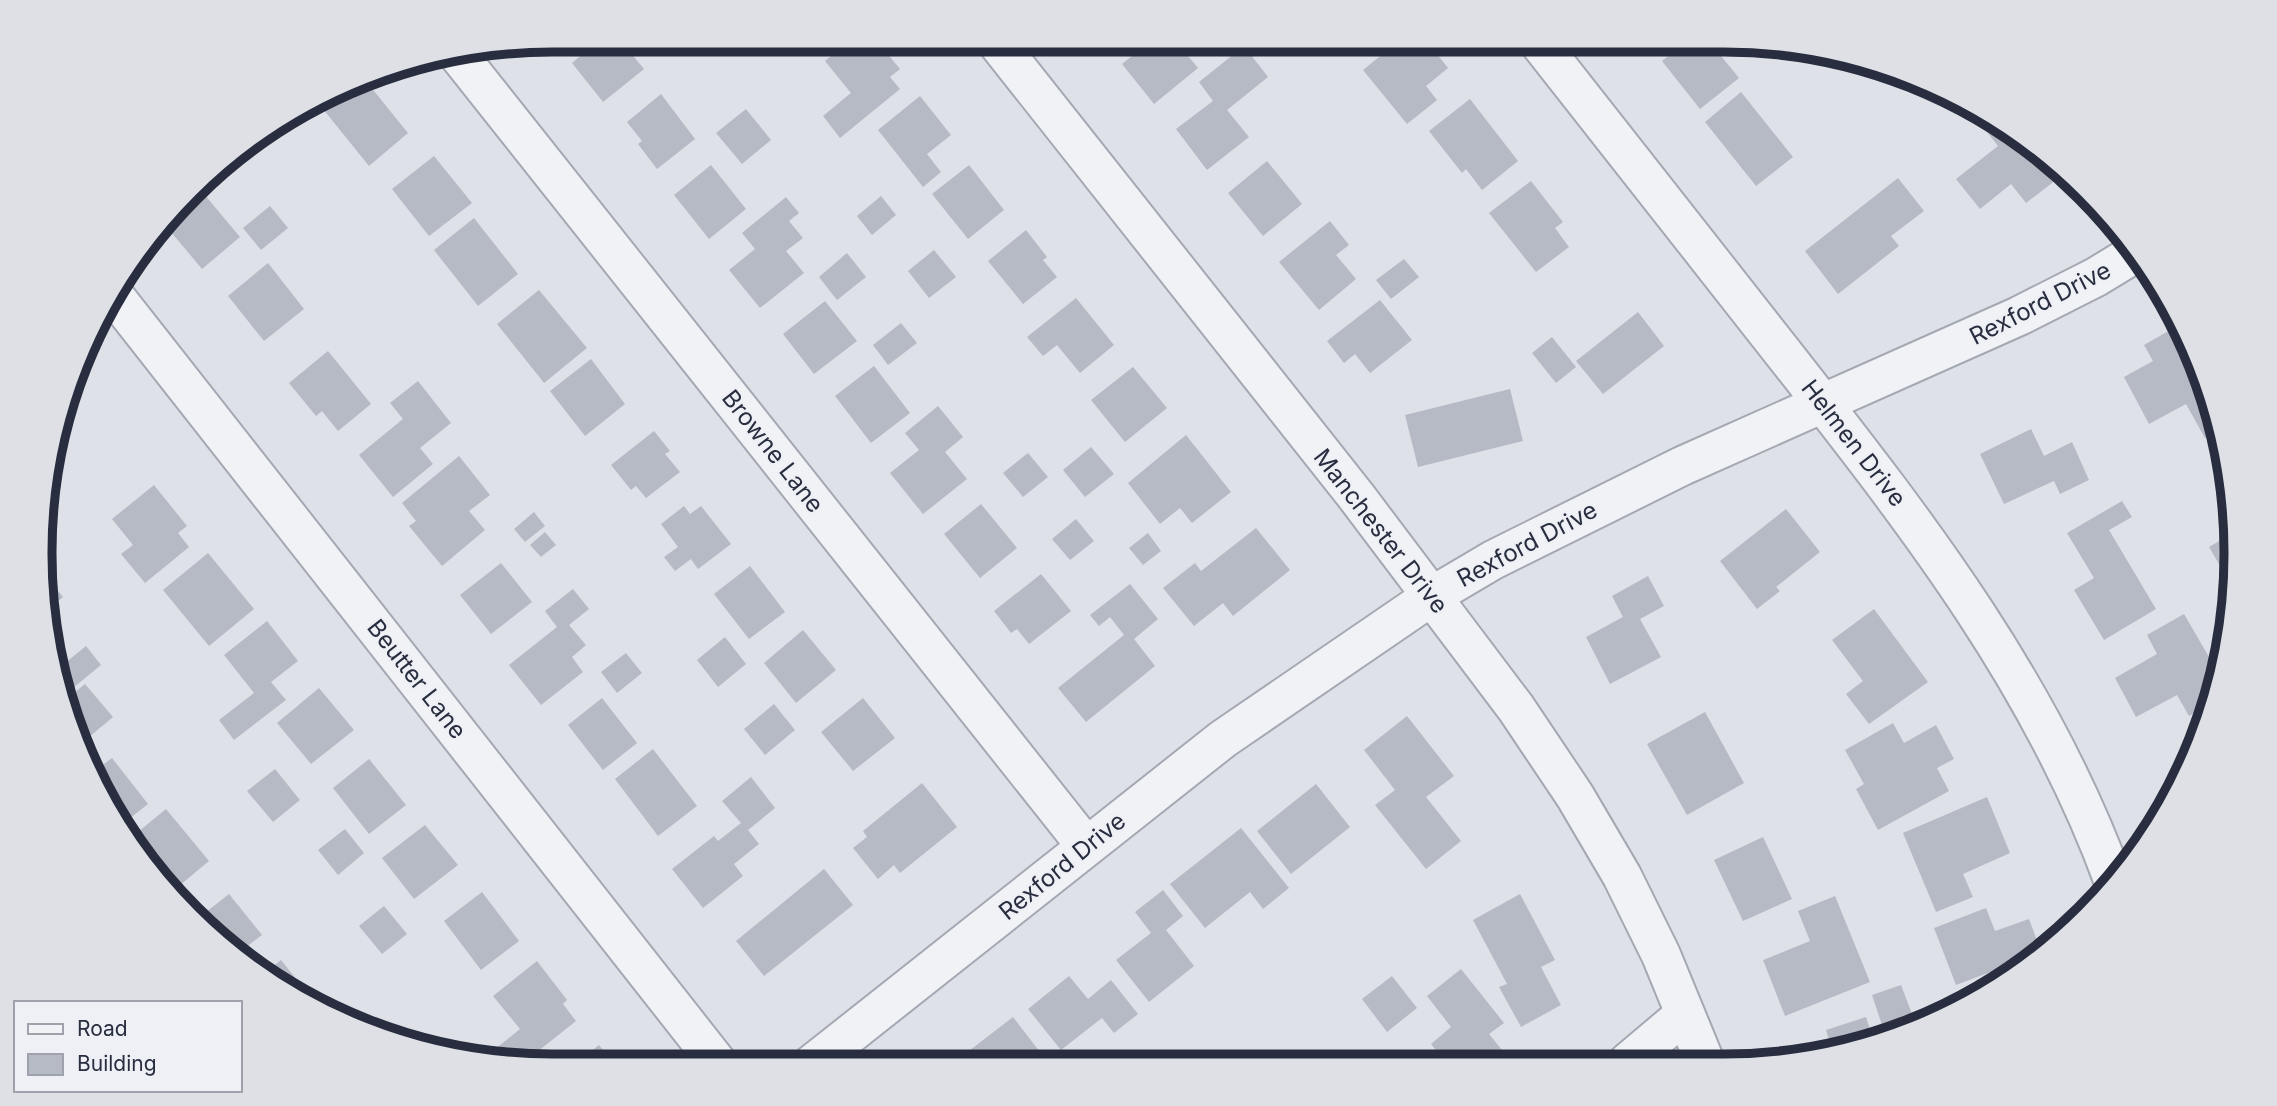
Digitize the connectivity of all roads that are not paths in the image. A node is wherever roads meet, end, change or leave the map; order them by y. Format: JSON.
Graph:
{"nodes":[{"id":1,"x":1004,"y":52,"type":"edge"},
{"id":2,"x":1546,"y":52,"type":"edge"},
{"id":3,"x":463,"y":61,"type":"edge"},
{"id":4,"x":2128,"y":258,"type":"edge"},
{"id":5,"x":120,"y":303,"type":"edge"},
{"id":6,"x":1822,"y":403,"type":"junction"},
{"id":7,"x":1432,"y":596,"type":"junction"},
{"id":8,"x":1086,"y":846,"type":"junction"},
{"id":9,"x":2110,"y":871,"type":"edge"},
{"id":10,"x":1685,"y":1014,"type":"junction"},
{"id":11,"x":710,"y":1054,"type":"edge"},
{"id":12,"x":825,"y":1054,"type":"edge"},
{"id":13,"x":1638,"y":1054,"type":"edge"},
{"id":14,"x":1702,"y":1054,"type":"edge"}],
"edges":[{"from":1,"to":7,"type":"street","name":"Manchester Drive"},
{"from":2,"to":6,"type":"street","name":"Helmen Drive"},
{"from":3,"to":8,"type":"street","name":"Browne Lane"},
{"from":4,"to":6,"type":"street","name":"Rexford Drive"},
{"from":5,"to":11,"type":"street","name":"Beutter Lane"},
{"from":6,"to":7,"type":"street","name":"Rexford Drive"},
{"from":6,"to":9,"type":"street","name":"Helmen Drive"},
{"from":7,"to":8,"type":"street","name":"Rexford Drive"},
{"from":7,"to":10,"type":"street","name":"Manchester Drive"},
{"from":8,"to":12,"type":"street","name":"Rexford Drive"},
{"from":10,"to":13,"type":"street"},
{"from":10,"to":14,"type":"street","name":"Manchester Drive"}]}
